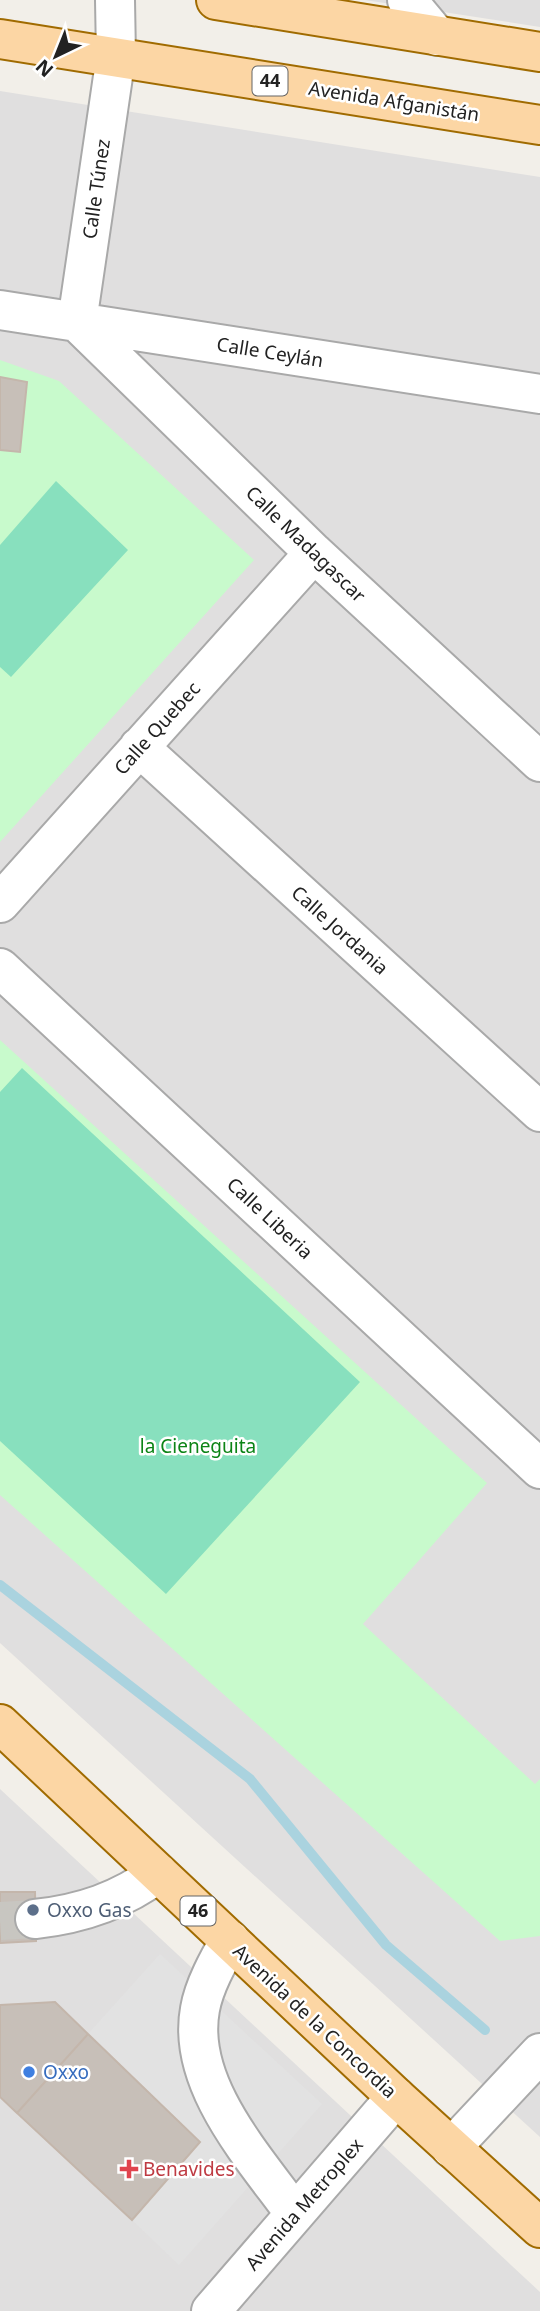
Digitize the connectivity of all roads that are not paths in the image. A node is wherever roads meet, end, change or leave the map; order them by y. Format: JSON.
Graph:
{"nodes":[{"id":1,"x":115,"y":0,"type":"edge"},
{"id":2,"x":216,"y":0,"type":"edge"},
{"id":3,"x":407,"y":0,"type":"edge"},
{"id":4,"x":437,"y":36,"type":"junction"},
{"id":5,"x":0,"y":39,"type":"edge"},
{"id":6,"x":540,"y":52,"type":"edge"},
{"id":7,"x":116,"y":56,"type":"junction"},
{"id":8,"x":540,"y":125,"type":"edge"},
{"id":9,"x":0,"y":310,"type":"edge"},
{"id":10,"x":77,"y":322,"type":"junction"},
{"id":11,"x":534,"y":398,"type":"edge"},
{"id":12,"x":314,"y":553,"type":"junction"},
{"id":13,"x":139,"y":747,"type":"junction"},
{"id":14,"x":540,"y":762,"type":"edge"},
{"id":15,"x":0,"y":903,"type":"edge"},
{"id":16,"x":0,"y":968,"type":"edge"},
{"id":17,"x":540,"y":1112,"type":"edge"},
{"id":18,"x":540,"y":1469,"type":"edge"},
{"id":19,"x":0,"y":1724,"type":"edge"},
{"id":20,"x":158,"y":1873,"type":"junction"},
{"id":21,"x":35,"y":1919,"type":"tunnel mouth"},
{"id":22,"x":230,"y":1940,"type":"junction"},
{"id":23,"x":540,"y":2053,"type":"edge"},
{"id":24,"x":396,"y":2097,"type":"junction"},
{"id":25,"x":451,"y":2148,"type":"junction"},
{"id":26,"x":295,"y":2214,"type":"junction"},
{"id":27,"x":540,"y":2228,"type":"edge"},
{"id":28,"x":211,"y":2311,"type":"edge"}],
"edges":[{"from":1,"to":7,"type":"street","name":"Calle Túnez"},
{"from":2,"to":4,"type":"main road"},
{"from":3,"to":4,"type":"street"},
{"from":4,"to":6,"type":"main road"},
{"from":5,"to":7,"type":"main road","name":"Avenida Afganistán","number":"44"},
{"from":7,"to":8,"type":"main road","name":"Avenida Afganistán","number":"44"},
{"from":7,"to":10,"type":"street","name":"Calle Túnez"},
{"from":9,"to":10,"type":"street","name":"Calle Ceylán"},
{"from":10,"to":11,"type":"street","name":"Calle Ceylán"},
{"from":10,"to":12,"type":"street","name":"Calle Madagascar"},
{"from":12,"to":13,"type":"street","name":"Calle Quebec"},
{"from":12,"to":14,"type":"street","name":"Calle Madagascar"},
{"from":13,"to":15,"type":"street","name":"Calle Quebec"},
{"from":13,"to":17,"type":"street","name":"Calle Jordania"},
{"from":16,"to":18,"type":"street","name":"Calle Liberia"},
{"from":19,"to":20,"type":"main road","name":"Avenida de la Concordia","number":"46"},
{"from":20,"to":21,"type":"street"},
{"from":20,"to":22,"type":"main road","name":"Avenida de la Concordia","number":"46"},
{"from":22,"to":24,"type":"main road","name":"Avenida de la Concordia","number":"46"},
{"from":22,"to":26,"type":"street"},
{"from":23,"to":25,"type":"street"},
{"from":24,"to":25,"type":"main road","name":"Avenida de la Concordia","number":"46"},
{"from":24,"to":26,"type":"street","name":"Avenida Metroplex"},
{"from":25,"to":27,"type":"main road","name":"Avenida de la Concordia","number":"46"},
{"from":26,"to":28,"type":"street","name":"Avenida Metroplex"}]}
